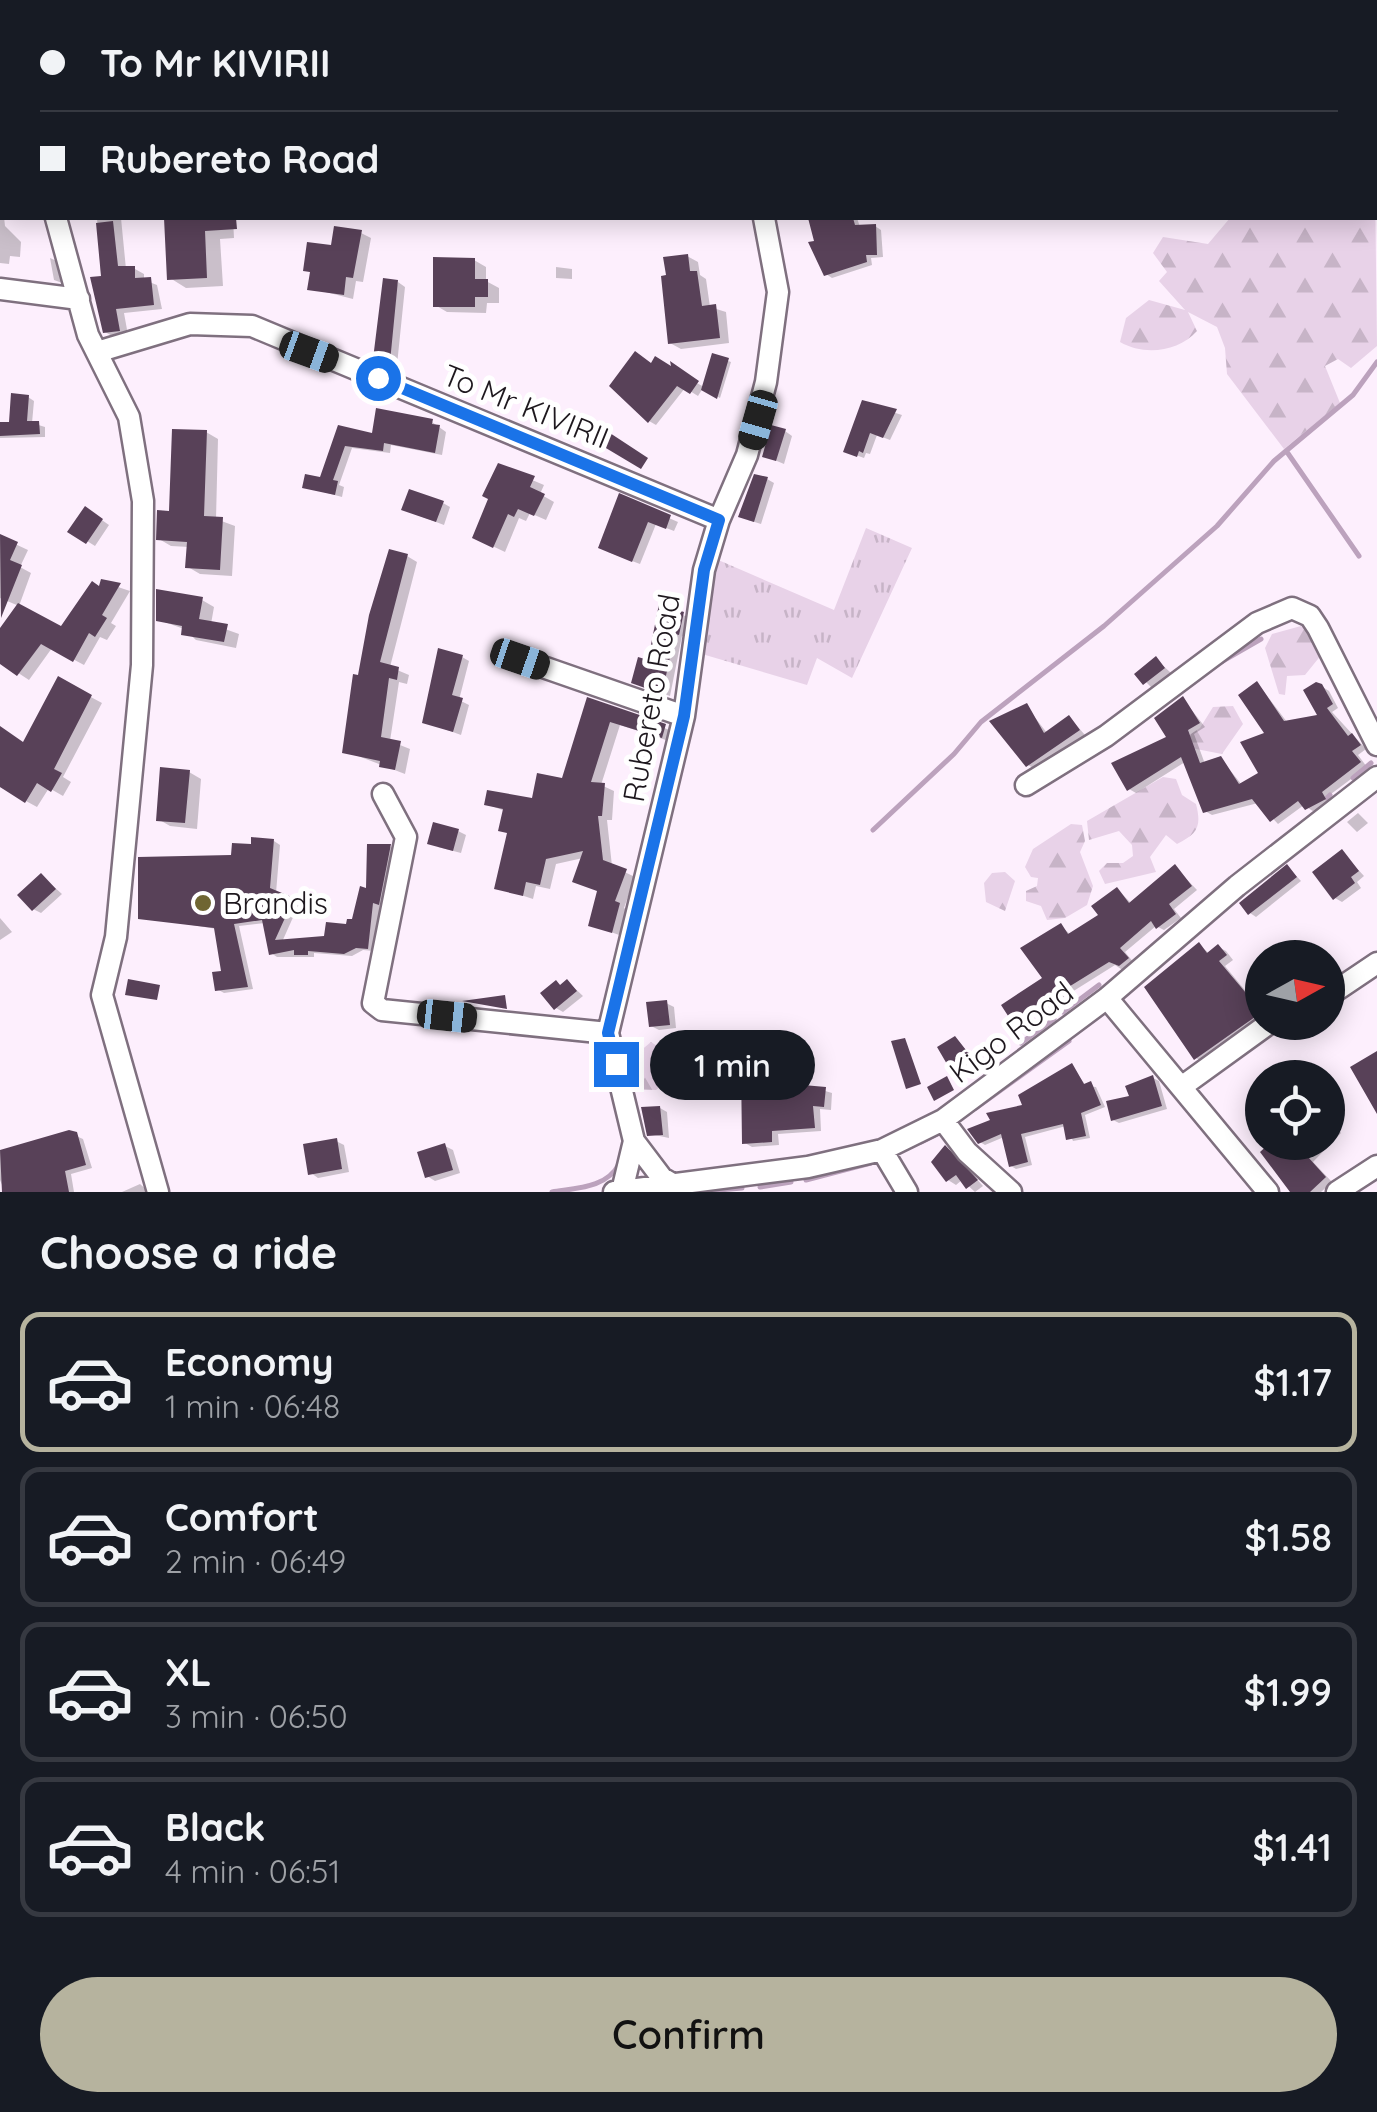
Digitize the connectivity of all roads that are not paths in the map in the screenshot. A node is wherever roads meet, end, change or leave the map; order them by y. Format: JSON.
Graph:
{"nodes":[{"id":1,"x":57,"y":220,"type":"edge"},
{"id":2,"x":764,"y":220,"type":"edge"},
{"id":3,"x":0,"y":289,"type":"edge"},
{"id":4,"x":78,"y":299,"type":"junction"},
{"id":5,"x":97,"y":352,"type":"junction"},
{"id":6,"x":719,"y":520,"type":"junction"},
{"id":7,"x":520,"y":659,"type":"dead end"},
{"id":8,"x":684,"y":716,"type":"junction"},
{"id":9,"x":1377,"y":745,"type":"edge"},
{"id":10,"x":1377,"y":777,"type":"edge"},
{"id":11,"x":1026,"y":785,"type":"dead end"},
{"id":12,"x":383,"y":794,"type":"dead end"},
{"id":13,"x":1377,"y":963,"type":"edge"},
{"id":14,"x":1345,"y":985,"type":"edge"},
{"id":15,"x":1108,"y":998,"type":"junction"},
{"id":16,"x":608,"y":1033,"type":"junction"},
{"id":17,"x":1246,"y":1040,"type":"edge"},
{"id":18,"x":1184,"y":1085,"type":"junction"},
{"id":19,"x":943,"y":1120,"type":"junction"},
{"id":20,"x":634,"y":1142,"type":"junction"},
{"id":21,"x":882,"y":1150,"type":"junction"},
{"id":22,"x":1377,"y":1166,"type":"edge"},
{"id":23,"x":748,"y":1184,"type":"edge"},
{"id":24,"x":674,"y":1185,"type":"junction"},
{"id":25,"x":622,"y":1191,"type":"edge"},
{"id":26,"x":158,"y":1192,"type":"edge"},
{"id":27,"x":614,"y":1192,"type":"edge"},
{"id":28,"x":908,"y":1192,"type":"edge"},
{"id":29,"x":1010,"y":1192,"type":"edge"},
{"id":30,"x":1268,"y":1192,"type":"edge"},
{"id":31,"x":1337,"y":1192,"type":"edge"}],
"edges":[{"from":1,"to":4,"type":"street"},
{"from":2,"to":6,"type":"street","name":"Rubereto Road"},
{"from":3,"to":4,"type":"street"},
{"from":4,"to":5,"type":"street"},
{"from":5,"to":6,"type":"street","name":"To Mr KIVIRII"},
{"from":5,"to":26,"type":"street"},
{"from":6,"to":8,"type":"street","name":"Rubereto Road"},
{"from":7,"to":8,"type":"street"},
{"from":8,"to":16,"type":"street","name":"Rubereto Road"},
{"from":9,"to":11,"type":"street"},
{"from":10,"to":15,"type":"street","name":"Kigo Road"},
{"from":12,"to":16,"type":"street"},
{"from":13,"to":14,"type":"street"},
{"from":15,"to":18,"type":"street"},
{"from":15,"to":19,"type":"street","name":"Kigo Road"},
{"from":16,"to":20,"type":"street","name":"Rubereto Road"},
{"from":17,"to":18,"type":"street"},
{"from":18,"to":30,"type":"street"},
{"from":19,"to":21,"type":"street","name":"Kigo Road"},
{"from":19,"to":29,"type":"street"},
{"from":20,"to":24,"type":"street"},
{"from":20,"to":25,"type":"street","name":"Rubereto Road"},
{"from":21,"to":23,"type":"street","name":"Kigo Road"},
{"from":21,"to":28,"type":"street"},
{"from":22,"to":31,"type":"street"},
{"from":23,"to":24,"type":"street","name":"Kigo Road"},
{"from":24,"to":25,"type":"street","name":"Kigo Road"},
{"from":25,"to":27,"type":"street","name":"Kigo Road"}]}
